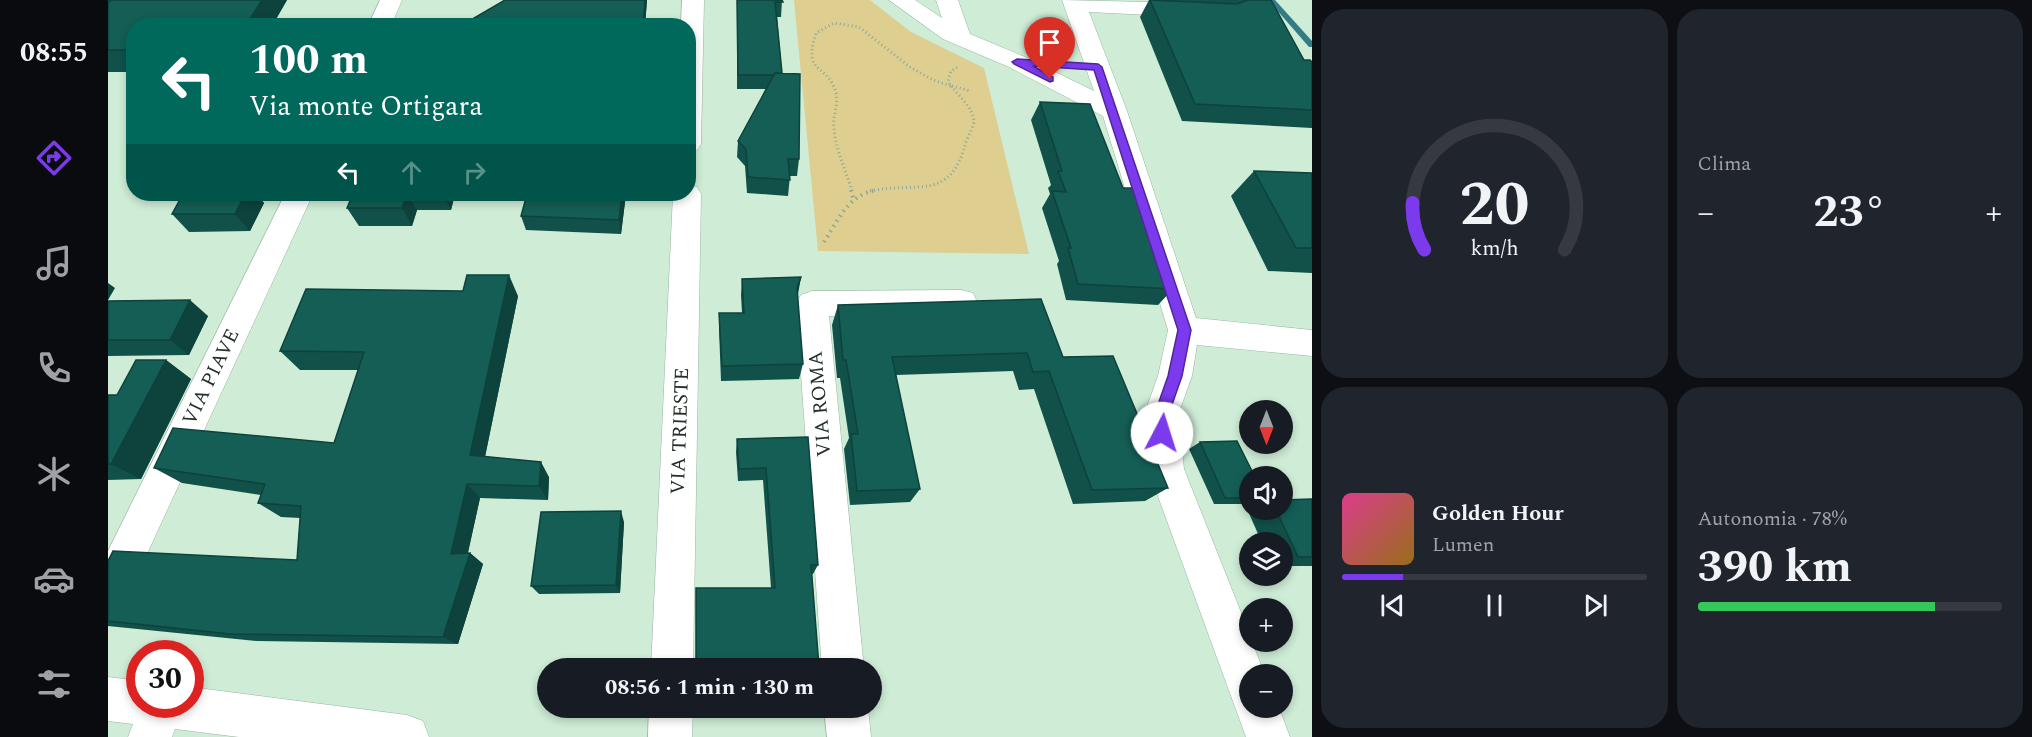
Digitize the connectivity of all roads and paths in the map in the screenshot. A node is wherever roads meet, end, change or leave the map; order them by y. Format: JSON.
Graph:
{"nodes":[{"id":1,"x":392,"y":0,"type":"edge"},
{"id":2,"x":693,"y":0,"type":"edge"},
{"id":3,"x":900,"y":0,"type":"edge"},
{"id":4,"x":947,"y":0,"type":"edge"},
{"id":5,"x":1074,"y":2,"type":"edge"},
{"id":6,"x":1213,"y":12,"type":"edge"},
{"id":7,"x":920,"y":14,"type":"junction"},
{"id":8,"x":383,"y":18,"type":"edge"},
{"id":9,"x":692,"y":18,"type":"edge"},
{"id":10,"x":960,"y":38,"type":"junction"},
{"id":11,"x":1017,"y":62,"type":"junction"},
{"id":12,"x":960,"y":67,"type":"dead end"},
{"id":13,"x":1098,"y":67,"type":"junction"},
{"id":14,"x":951,"y":86,"type":"junction"},
{"id":15,"x":970,"y":91,"type":"dead end"},
{"id":16,"x":1114,"y":111,"type":"junction"},
{"id":17,"x":853,"y":198,"type":"junction"},
{"id":18,"x":296,"y":201,"type":"edge"},
{"id":19,"x":687,"y":201,"type":"edge"},
{"id":20,"x":824,"y":242,"type":"dead end"},
{"id":21,"x":977,"y":302,"type":"edge"},
{"id":22,"x":1184,"y":330,"type":"junction"},
{"id":23,"x":1312,"y":343,"type":"edge"},
{"id":24,"x":108,"y":594,"type":"edge"},
{"id":25,"x":672,"y":658,"type":"edge"},
{"id":26,"x":842,"y":658,"type":"edge"},
{"id":27,"x":1240,"y":664,"type":"edge"},
{"id":28,"x":108,"y":699,"type":"edge"},
{"id":29,"x":126,"y":701,"type":"edge"},
{"id":30,"x":204,"y":711,"type":"edge"},
{"id":31,"x":157,"y":718,"type":"edge"},
{"id":32,"x":671,"y":718,"type":"edge"},
{"id":33,"x":847,"y":718,"type":"edge"},
{"id":34,"x":1261,"y":718,"type":"edge"},
{"id":35,"x":150,"y":737,"type":"edge"},
{"id":36,"x":406,"y":737,"type":"edge"},
{"id":37,"x":670,"y":737,"type":"edge"},
{"id":38,"x":849,"y":737,"type":"edge"},
{"id":39,"x":1268,"y":737,"type":"edge"}],
"edges":[{"from":1,"to":8,"type":"street"},
{"from":2,"to":9,"type":"street"},
{"from":3,"to":7,"type":"street"},
{"from":4,"to":7,"type":"street"},
{"from":4,"to":10,"type":"street"},
{"from":5,"to":6,"type":"street"},
{"from":5,"to":13,"type":"street"},
{"from":7,"to":10,"type":"street"},
{"from":10,"to":11,"type":"street"},
{"from":11,"to":13,"type":"street"},
{"from":11,"to":16,"type":"street"},
{"from":12,"to":14,"type":"path"},
{"from":13,"to":16,"type":"street"},
{"from":14,"to":15,"type":"path"},
{"from":14,"to":17,"type":"path"},
{"from":14,"to":17,"type":"path"},
{"from":16,"to":22,"type":"street"},
{"from":17,"to":20,"type":"path"},
{"from":18,"to":24,"type":"street","name":"VIA PIAVE"},
{"from":19,"to":25,"type":"street","name":"VIA TRIESTE"},
{"from":21,"to":26,"type":"street","name":"VIA ROMA"},
{"from":22,"to":23,"type":"street"},
{"from":22,"to":27,"type":"street"},
{"from":28,"to":29,"type":"street"},
{"from":30,"to":36,"type":"street"},
{"from":31,"to":35,"type":"street"},
{"from":32,"to":37,"type":"street"},
{"from":33,"to":38,"type":"street"},
{"from":34,"to":39,"type":"street"}]}
